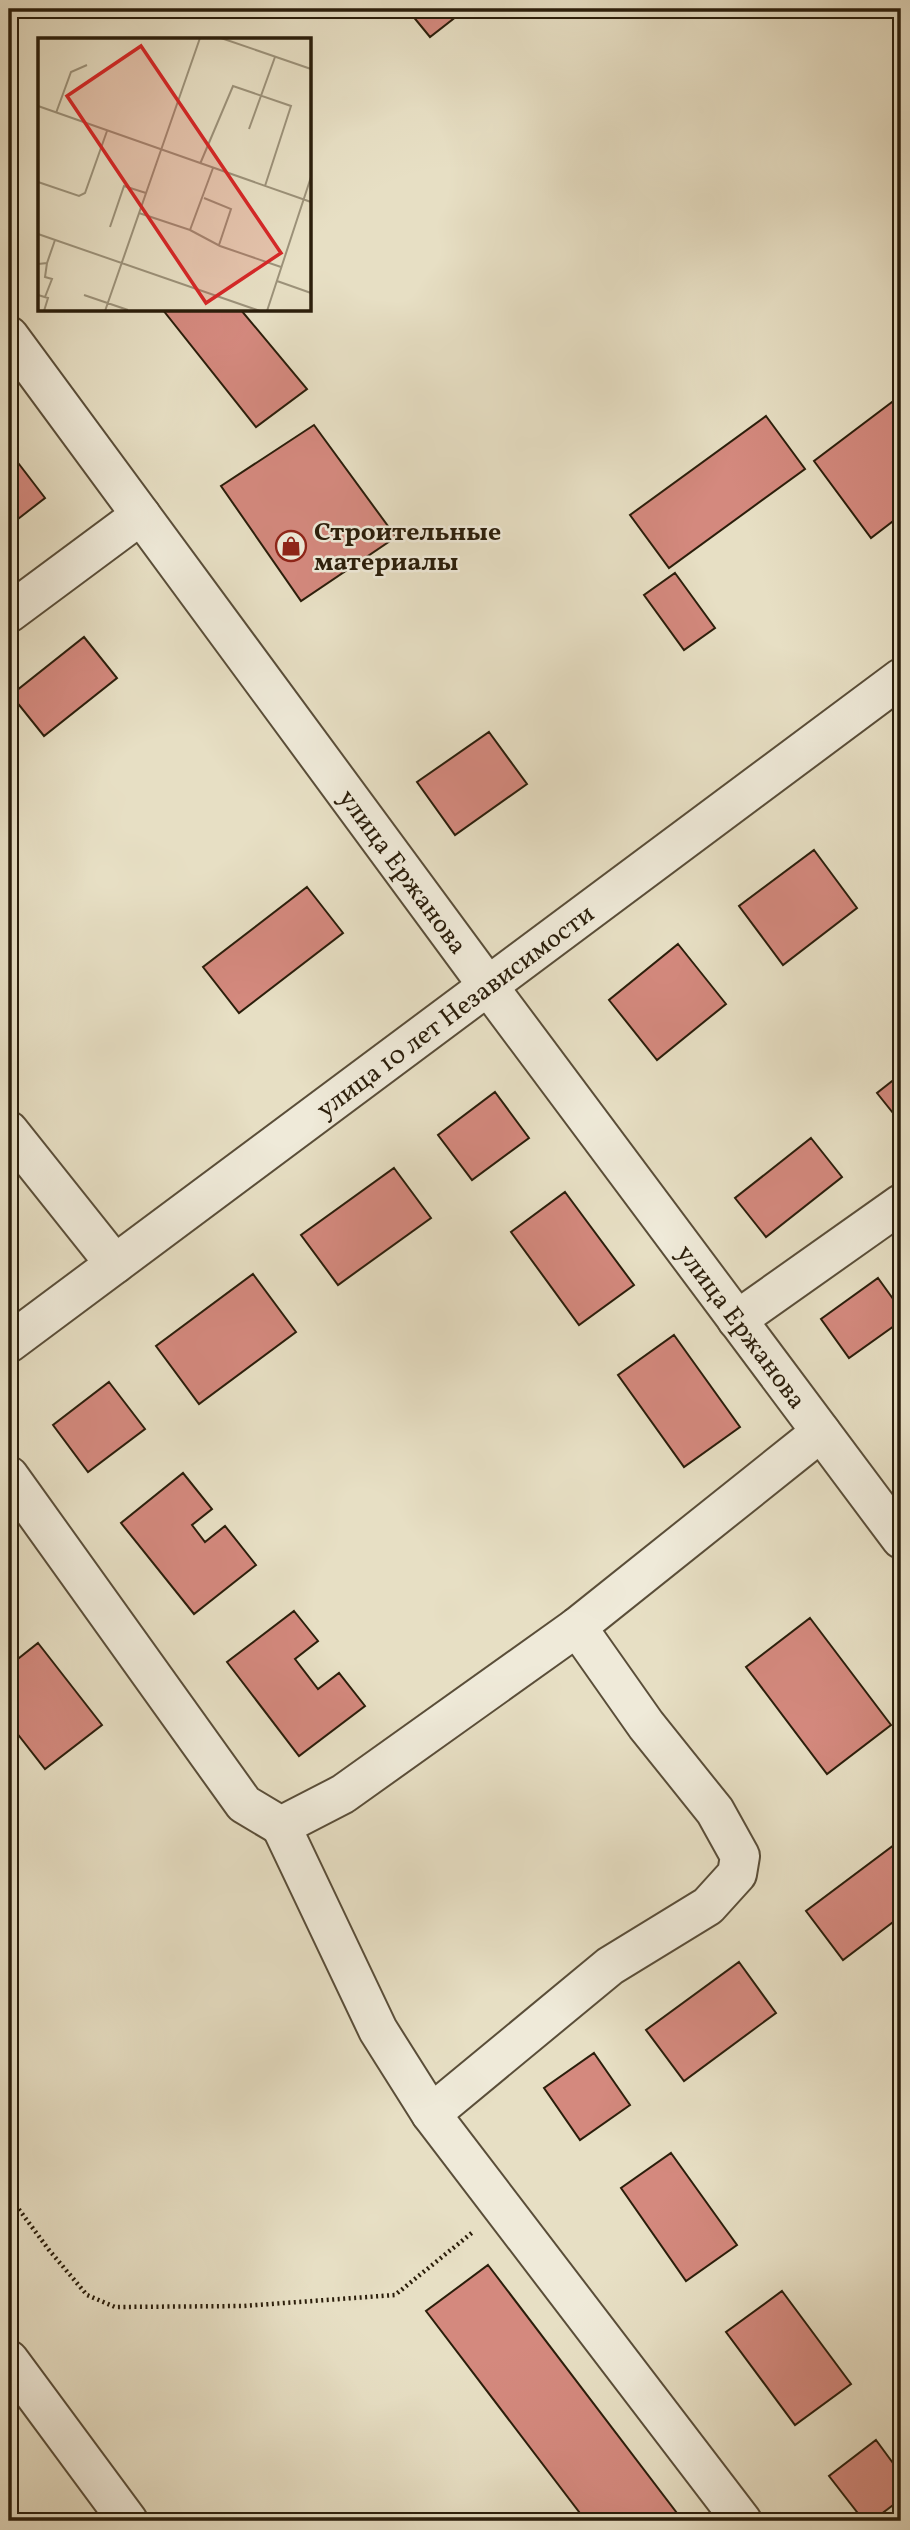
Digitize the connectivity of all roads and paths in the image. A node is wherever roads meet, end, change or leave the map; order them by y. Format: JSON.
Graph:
{"nodes":[{"id":1,"x":9,"y":336,"type":"edge"},
{"id":2,"x":141,"y":515,"type":"junction"},
{"id":3,"x":9,"y":613,"type":"edge"},
{"id":4,"x":901,"y":678,"type":"edge"},
{"id":5,"x":488,"y":986,"type":"junction"},
{"id":6,"x":9,"y":1130,"type":"edge"},
{"id":7,"x":901,"y":1204,"type":"edge"},
{"id":8,"x":115,"y":1264,"type":"junction"},
{"id":9,"x":737,"y":1320,"type":"junction"},
{"id":10,"x":9,"y":1343,"type":"edge"},
{"id":11,"x":821,"y":1432,"type":"junction"},
{"id":12,"x":9,"y":1476,"type":"edge"},
{"id":13,"x":901,"y":1539,"type":"edge"},
{"id":14,"x":577,"y":1627,"type":"junction"},
{"id":15,"x":281,"y":1826,"type":"junction"},
{"id":16,"x":431,"y":2114,"type":"junction"},
{"id":17,"x":9,"y":2196,"type":"edge"},
{"id":18,"x":504,"y":2207,"type":"junction"},
{"id":19,"x":9,"y":2360,"type":"edge"},
{"id":20,"x":128,"y":2521,"type":"edge"},
{"id":21,"x":742,"y":2521,"type":"edge"}],
"edges":[{"from":1,"to":2,"type":"street","name":"улица Ержанова"},
{"from":2,"to":3,"type":"street"},
{"from":2,"to":5,"type":"street","name":"улица Ержанова"},
{"from":4,"to":5,"type":"street","name":"улица 10 лет Независимости"},
{"from":5,"to":8,"type":"street","name":"улица 10 лет Независимости"},
{"from":5,"to":9,"type":"street","name":"улица Ержанова"},
{"from":6,"to":8,"type":"street"},
{"from":7,"to":9,"type":"street"},
{"from":8,"to":10,"type":"street","name":"улица 10 лет Независимости"},
{"from":9,"to":11,"type":"street","name":"улица Ержанова"},
{"from":11,"to":13,"type":"street","name":"улица Ержанова"},
{"from":11,"to":14,"type":"street"},
{"from":12,"to":15,"type":"street"},
{"from":14,"to":15,"type":"street"},
{"from":14,"to":16,"type":"street"},
{"from":15,"to":16,"type":"street"},
{"from":16,"to":18,"type":"street"},
{"from":17,"to":18,"type":"path"},
{"from":18,"to":21,"type":"street"},
{"from":19,"to":20,"type":"street"}]}
